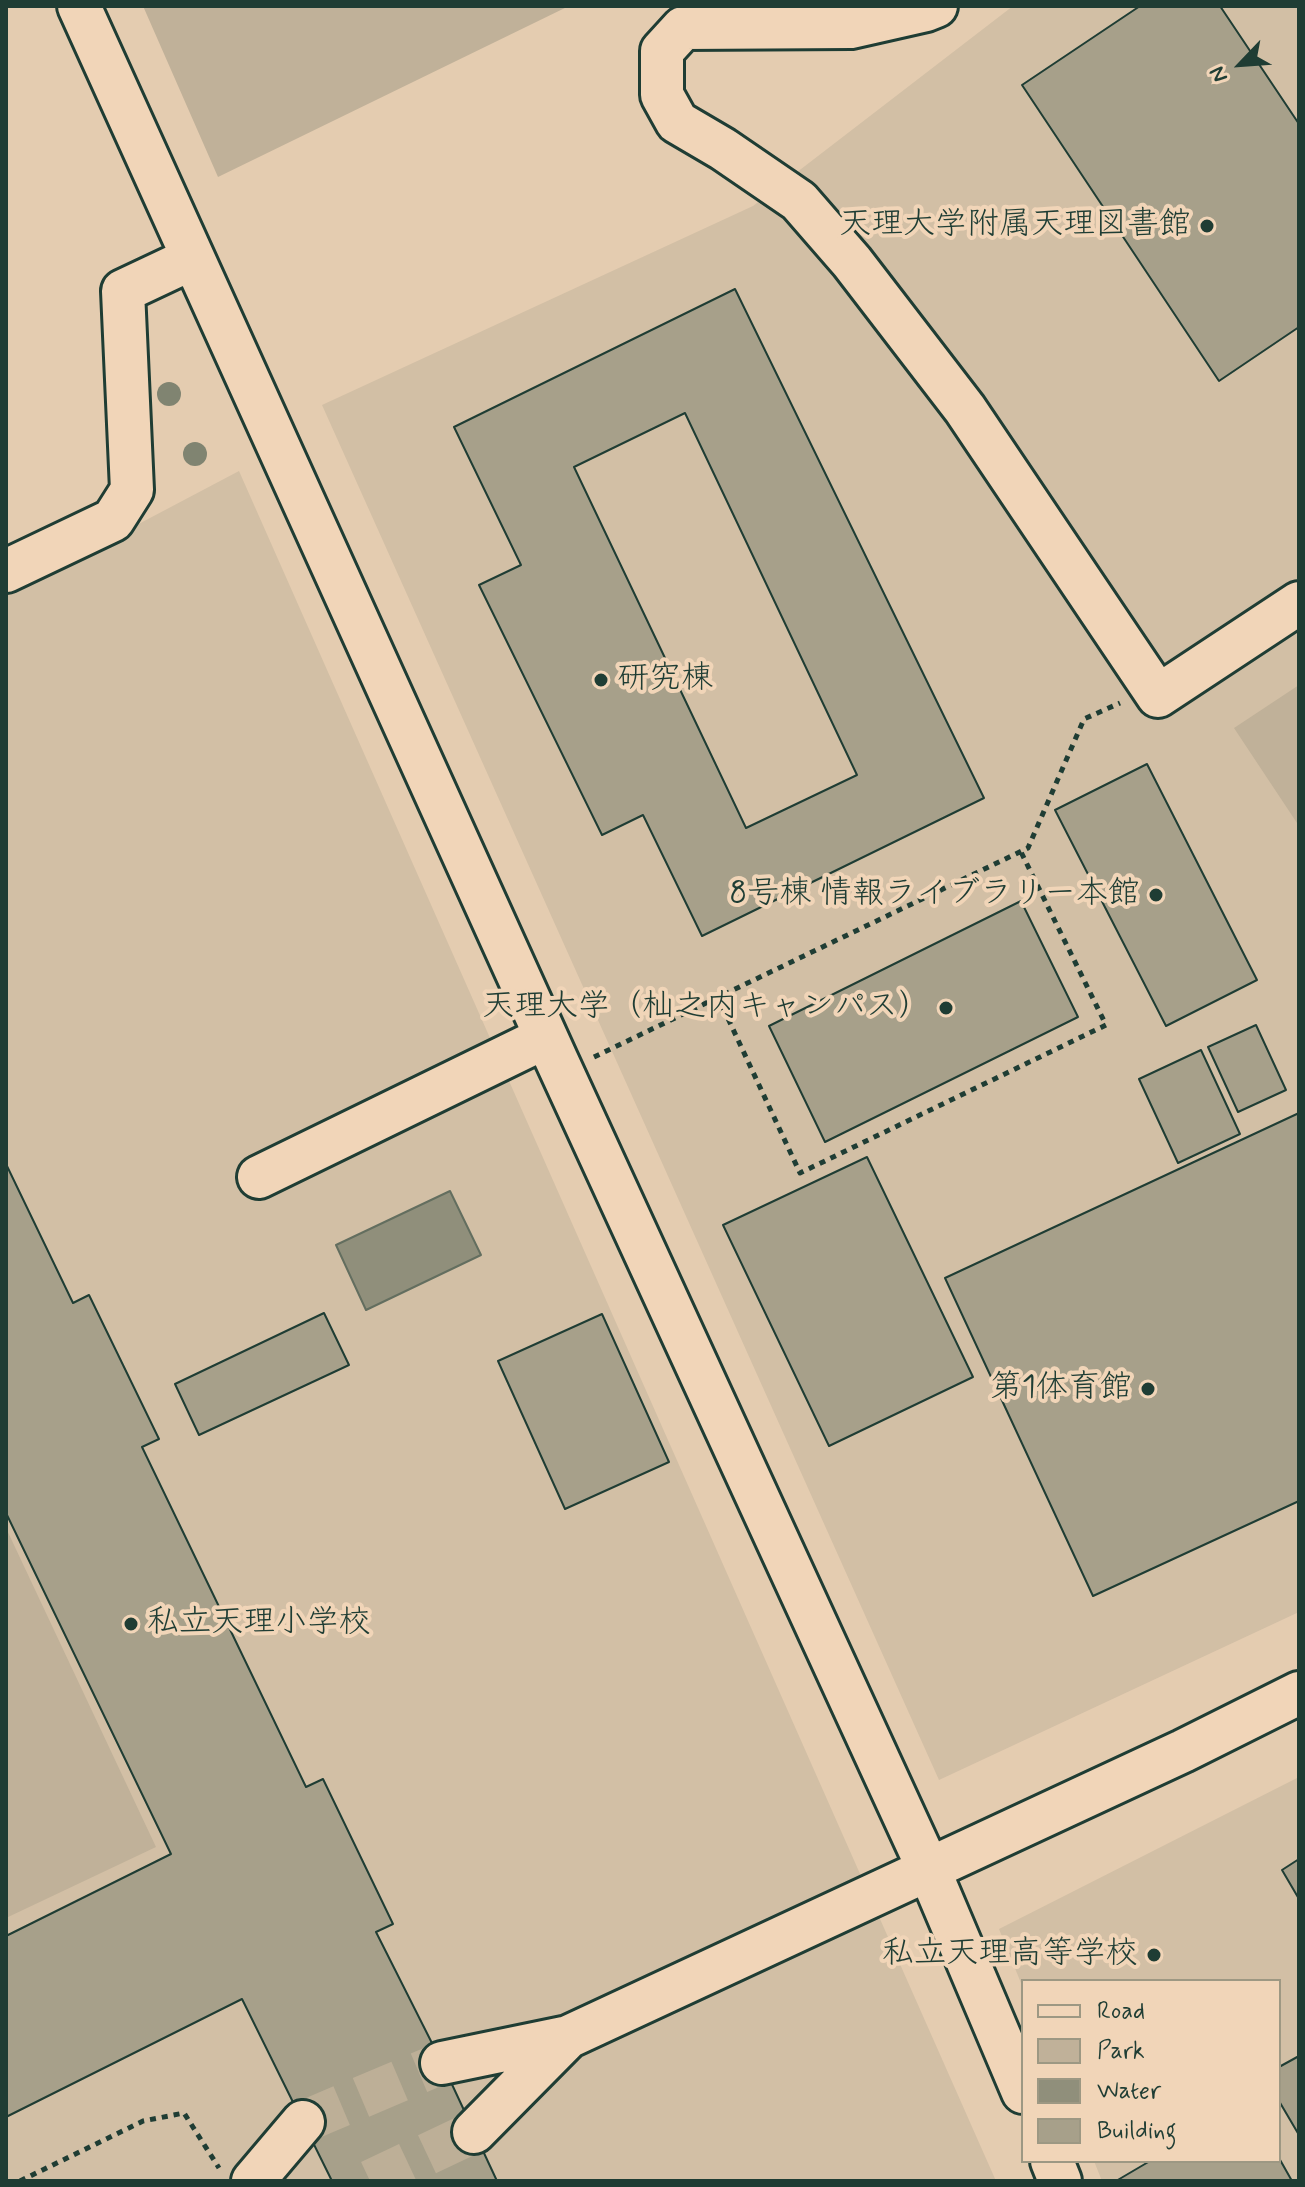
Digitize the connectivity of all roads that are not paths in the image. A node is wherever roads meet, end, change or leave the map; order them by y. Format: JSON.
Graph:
{"nodes":[{"id":1,"x":79,"y":6,"type":"edge"},
{"id":2,"x":936,"y":6,"type":"edge"},
{"id":3,"x":193,"y":258,"type":"junction"},
{"id":4,"x":6,"y":571,"type":"edge"},
{"id":5,"x":1299,"y":603,"type":"edge"},
{"id":6,"x":546,"y":1037,"type":"junction"},
{"id":7,"x":259,"y":1177,"type":"dead end"},
{"id":8,"x":1299,"y":1693,"type":"edge"},
{"id":9,"x":929,"y":1870,"type":"junction"},
{"id":10,"x":568,"y":2037,"type":"junction"},
{"id":11,"x":442,"y":2063,"type":"tunnel mouth"},
{"id":12,"x":1021,"y":2087,"type":"edge"},
{"id":13,"x":303,"y":2122,"type":"tunnel mouth"},
{"id":14,"x":474,"y":2132,"type":"tunnel mouth"},
{"id":15,"x":237,"y":2175,"type":"edge"}],
"edges":[{"from":1,"to":3,"type":"street"},
{"from":2,"to":5,"type":"street"},
{"from":3,"to":4,"type":"street"},
{"from":3,"to":6,"type":"street"},
{"from":6,"to":7,"type":"street"},
{"from":6,"to":9,"type":"street"},
{"from":8,"to":9,"type":"street"},
{"from":9,"to":10,"type":"street"},
{"from":9,"to":12,"type":"street"},
{"from":10,"to":11,"type":"street"},
{"from":10,"to":14,"type":"street"},
{"from":13,"to":15,"type":"street"}]}
